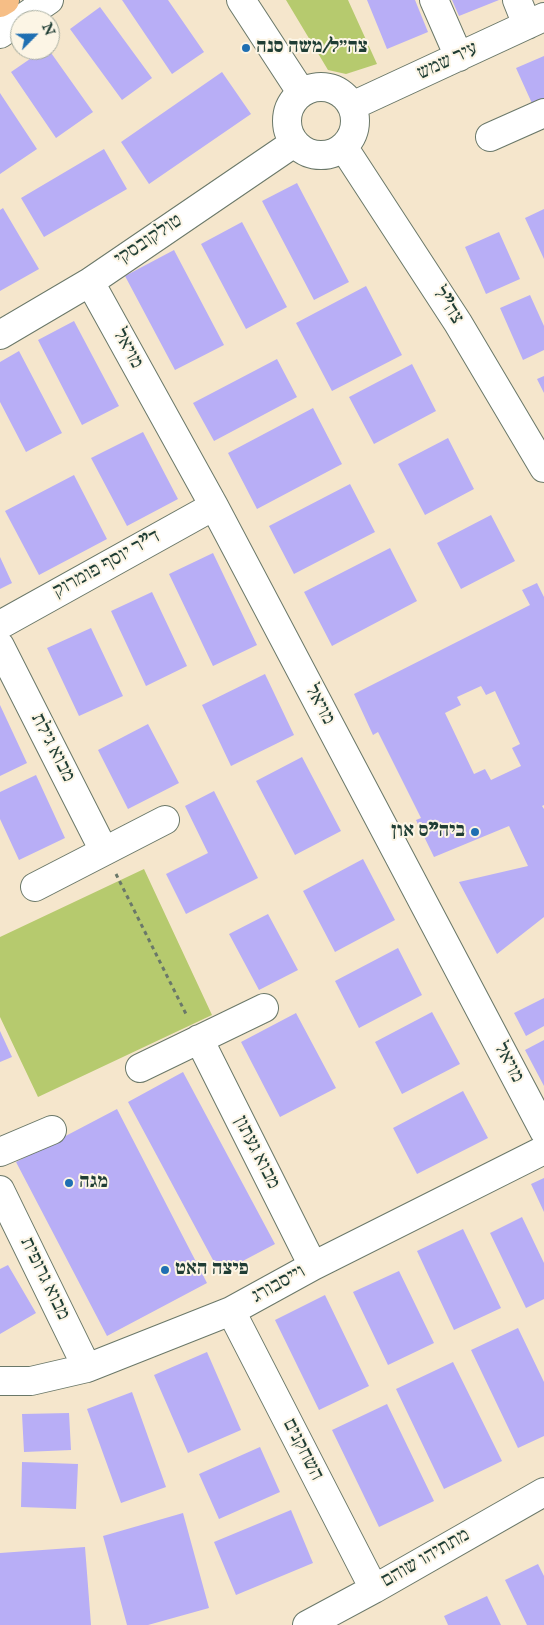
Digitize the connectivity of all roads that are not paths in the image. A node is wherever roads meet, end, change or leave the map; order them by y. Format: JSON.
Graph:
{"nodes":[{"id":1,"x":5,"y":0,"type":"edge"},
{"id":2,"x":50,"y":0,"type":"edge"},
{"id":3,"x":241,"y":0,"type":"edge"},
{"id":4,"x":434,"y":0,"type":"edge"},
{"id":5,"x":517,"y":0,"type":"edge"},
{"id":6,"x":0,"y":3,"type":"edge"},
{"id":7,"x":35,"y":10,"type":"edge"},
{"id":8,"x":536,"y":21,"type":"edge"},
{"id":9,"x":459,"y":57,"type":"junction"},
{"id":10,"x":301,"y":92,"type":"junction"},
{"id":11,"x":352,"y":106,"type":"junction"},
{"id":12,"x":544,"y":113,"type":"edge"},
{"id":13,"x":490,"y":137,"type":"dead end"},
{"id":14,"x":294,"y":142,"type":"junction"},
{"id":15,"x":344,"y":148,"type":"junction"},
{"id":16,"x":90,"y":282,"type":"junction"},
{"id":17,"x":0,"y":335,"type":"edge"},
{"id":18,"x":544,"y":468,"type":"edge"},
{"id":19,"x":214,"y":506,"type":"junction"},
{"id":20,"x":0,"y":625,"type":"edge"},
{"id":21,"x":0,"y":646,"type":"edge"},
{"id":22,"x":165,"y":820,"type":"dead end"},
{"id":23,"x":104,"y":851,"type":"junction"},
{"id":24,"x":36,"y":887,"type":"dead end"},
{"id":25,"x":264,"y":1008,"type":"dead end"},
{"id":26,"x":199,"y":1039,"type":"junction"},
{"id":27,"x":140,"y":1068,"type":"dead end"},
{"id":28,"x":52,"y":1130,"type":"dead end"},
{"id":29,"x":544,"y":1131,"type":"edge"},
{"id":30,"x":544,"y":1150,"type":"edge"},
{"id":31,"x":0,"y":1152,"type":"edge"},
{"id":32,"x":0,"y":1190,"type":"edge"},
{"id":33,"x":313,"y":1266,"type":"junction"},
{"id":34,"x":231,"y":1311,"type":"junction"},
{"id":35,"x":87,"y":1368,"type":"junction"},
{"id":36,"x":0,"y":1381,"type":"edge"},
{"id":37,"x":544,"y":1492,"type":"edge"},
{"id":38,"x":374,"y":1589,"type":"junction"},
{"id":39,"x":307,"y":1625,"type":"edge"}],
"edges":[{"from":1,"to":6,"type":"main road"},
{"from":2,"to":7,"type":"street"},
{"from":3,"to":10,"type":"street"},
{"from":4,"to":9,"type":"street"},
{"from":5,"to":8,"type":"street"},
{"from":8,"to":9,"type":"street","name":"עיר שמש"},
{"from":9,"to":11,"type":"street","name":"עיר שמש"},
{"from":10,"to":11,"type":"street"},
{"from":10,"to":14,"type":"street"},
{"from":11,"to":15,"type":"street"},
{"from":12,"to":13,"type":"street"},
{"from":14,"to":15,"type":"street"},
{"from":14,"to":16,"type":"street","name":"טולקובסקי"},
{"from":15,"to":18,"type":"street","name":"צה\"ל"},
{"from":16,"to":17,"type":"street","name":"טולקובסקי"},
{"from":16,"to":19,"type":"street","name":"מויאל"},
{"from":19,"to":20,"type":"street","name":"ד\"ר יוסף פומרוק"},
{"from":19,"to":29,"type":"street","name":"מויאל"},
{"from":21,"to":23,"type":"street","name":"מבוא גילת"},
{"from":22,"to":23,"type":"street"},
{"from":23,"to":24,"type":"street"},
{"from":25,"to":26,"type":"street"},
{"from":26,"to":27,"type":"street"},
{"from":26,"to":33,"type":"street","name":"מבוא געתון"},
{"from":28,"to":31,"type":"street"},
{"from":30,"to":33,"type":"street","name":"וייסבורג"},
{"from":32,"to":35,"type":"street","name":"מבוא גרופית"},
{"from":33,"to":34,"type":"street","name":"וייסבורג"},
{"from":34,"to":35,"type":"street","name":"וייסבורג"},
{"from":34,"to":38,"type":"street","name":"השחקנים"},
{"from":35,"to":36,"type":"street","name":"וייסבורג"},
{"from":37,"to":38,"type":"street","name":"מתתיהו שוהם"},
{"from":38,"to":39,"type":"street","name":"מתתיהו שוהם"}]}
